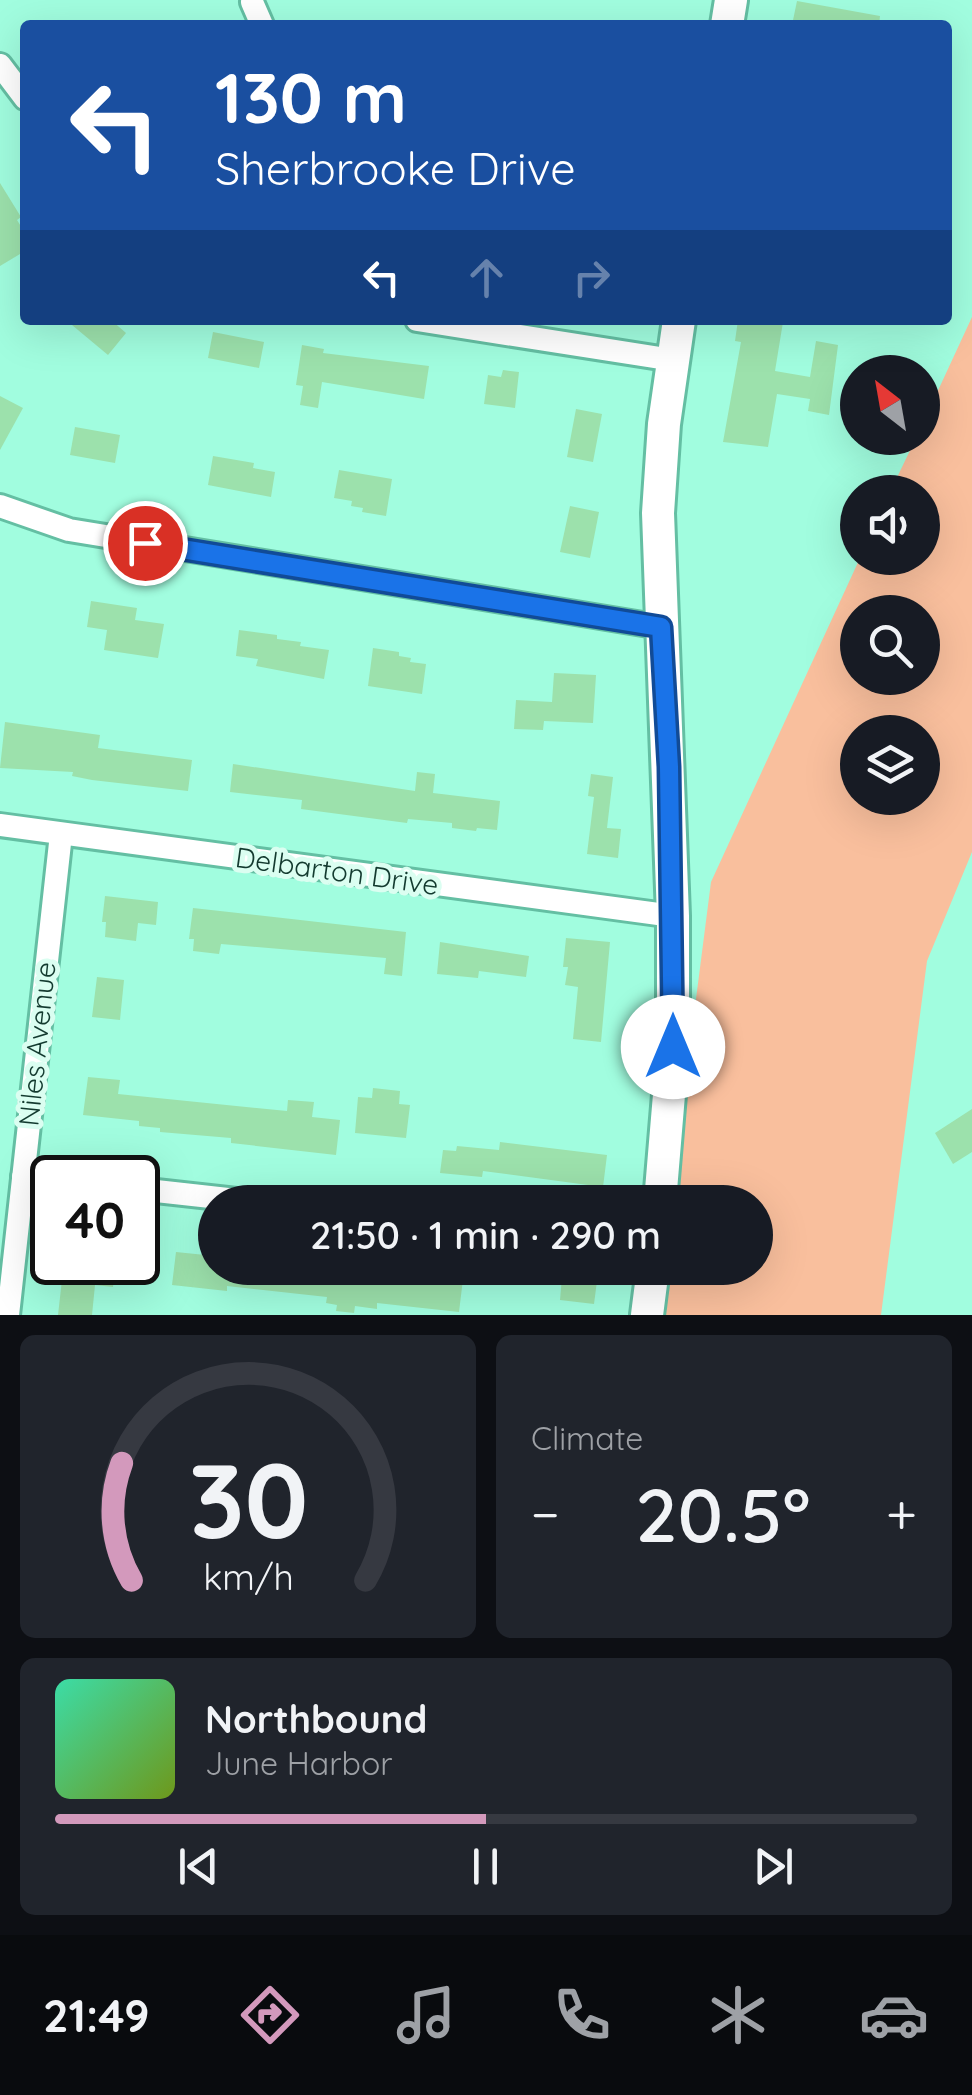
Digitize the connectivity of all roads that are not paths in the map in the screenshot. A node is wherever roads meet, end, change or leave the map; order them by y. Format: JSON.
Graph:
{"nodes":[{"id":1,"x":0,"y":65,"type":"edge"},
{"id":2,"x":20,"y":91,"type":"edge"},
{"id":3,"x":449,"y":325,"type":"edge"},
{"id":4,"x":678,"y":325,"type":"edge"},
{"id":5,"x":673,"y":360,"type":"junction"},
{"id":6,"x":0,"y":506,"type":"edge"},
{"id":7,"x":661,"y":627,"type":"junction"},
{"id":8,"x":0,"y":826,"type":"edge"},
{"id":9,"x":61,"y":834,"type":"junction"},
{"id":10,"x":673,"y":916,"type":"junction"},
{"id":11,"x":23,"y":1177,"type":"junction"},
{"id":12,"x":30,"y":1178,"type":"edge"},
{"id":13,"x":661,"y":1185,"type":"edge"},
{"id":14,"x":160,"y":1191,"type":"edge"},
{"id":15,"x":198,"y":1196,"type":"edge"},
{"id":16,"x":651,"y":1285,"type":"edge"},
{"id":17,"x":8,"y":1315,"type":"edge"},
{"id":18,"x":647,"y":1315,"type":"edge"}],
"edges":[{"from":1,"to":2,"type":"street"},
{"from":3,"to":5,"type":"street"},
{"from":4,"to":5,"type":"street"},
{"from":5,"to":7,"type":"street"},
{"from":6,"to":7,"type":"street"},
{"from":7,"to":10,"type":"street"},
{"from":8,"to":9,"type":"street","name":"Delbarton Drive"},
{"from":9,"to":10,"type":"street","name":"Delbarton Drive"},
{"from":9,"to":11,"type":"street","name":"Niles Avenue"},
{"from":10,"to":13,"type":"street"},
{"from":11,"to":12,"type":"street"},
{"from":11,"to":17,"type":"street","name":"Niles Avenue"},
{"from":14,"to":15,"type":"street"},
{"from":16,"to":18,"type":"street"}]}
